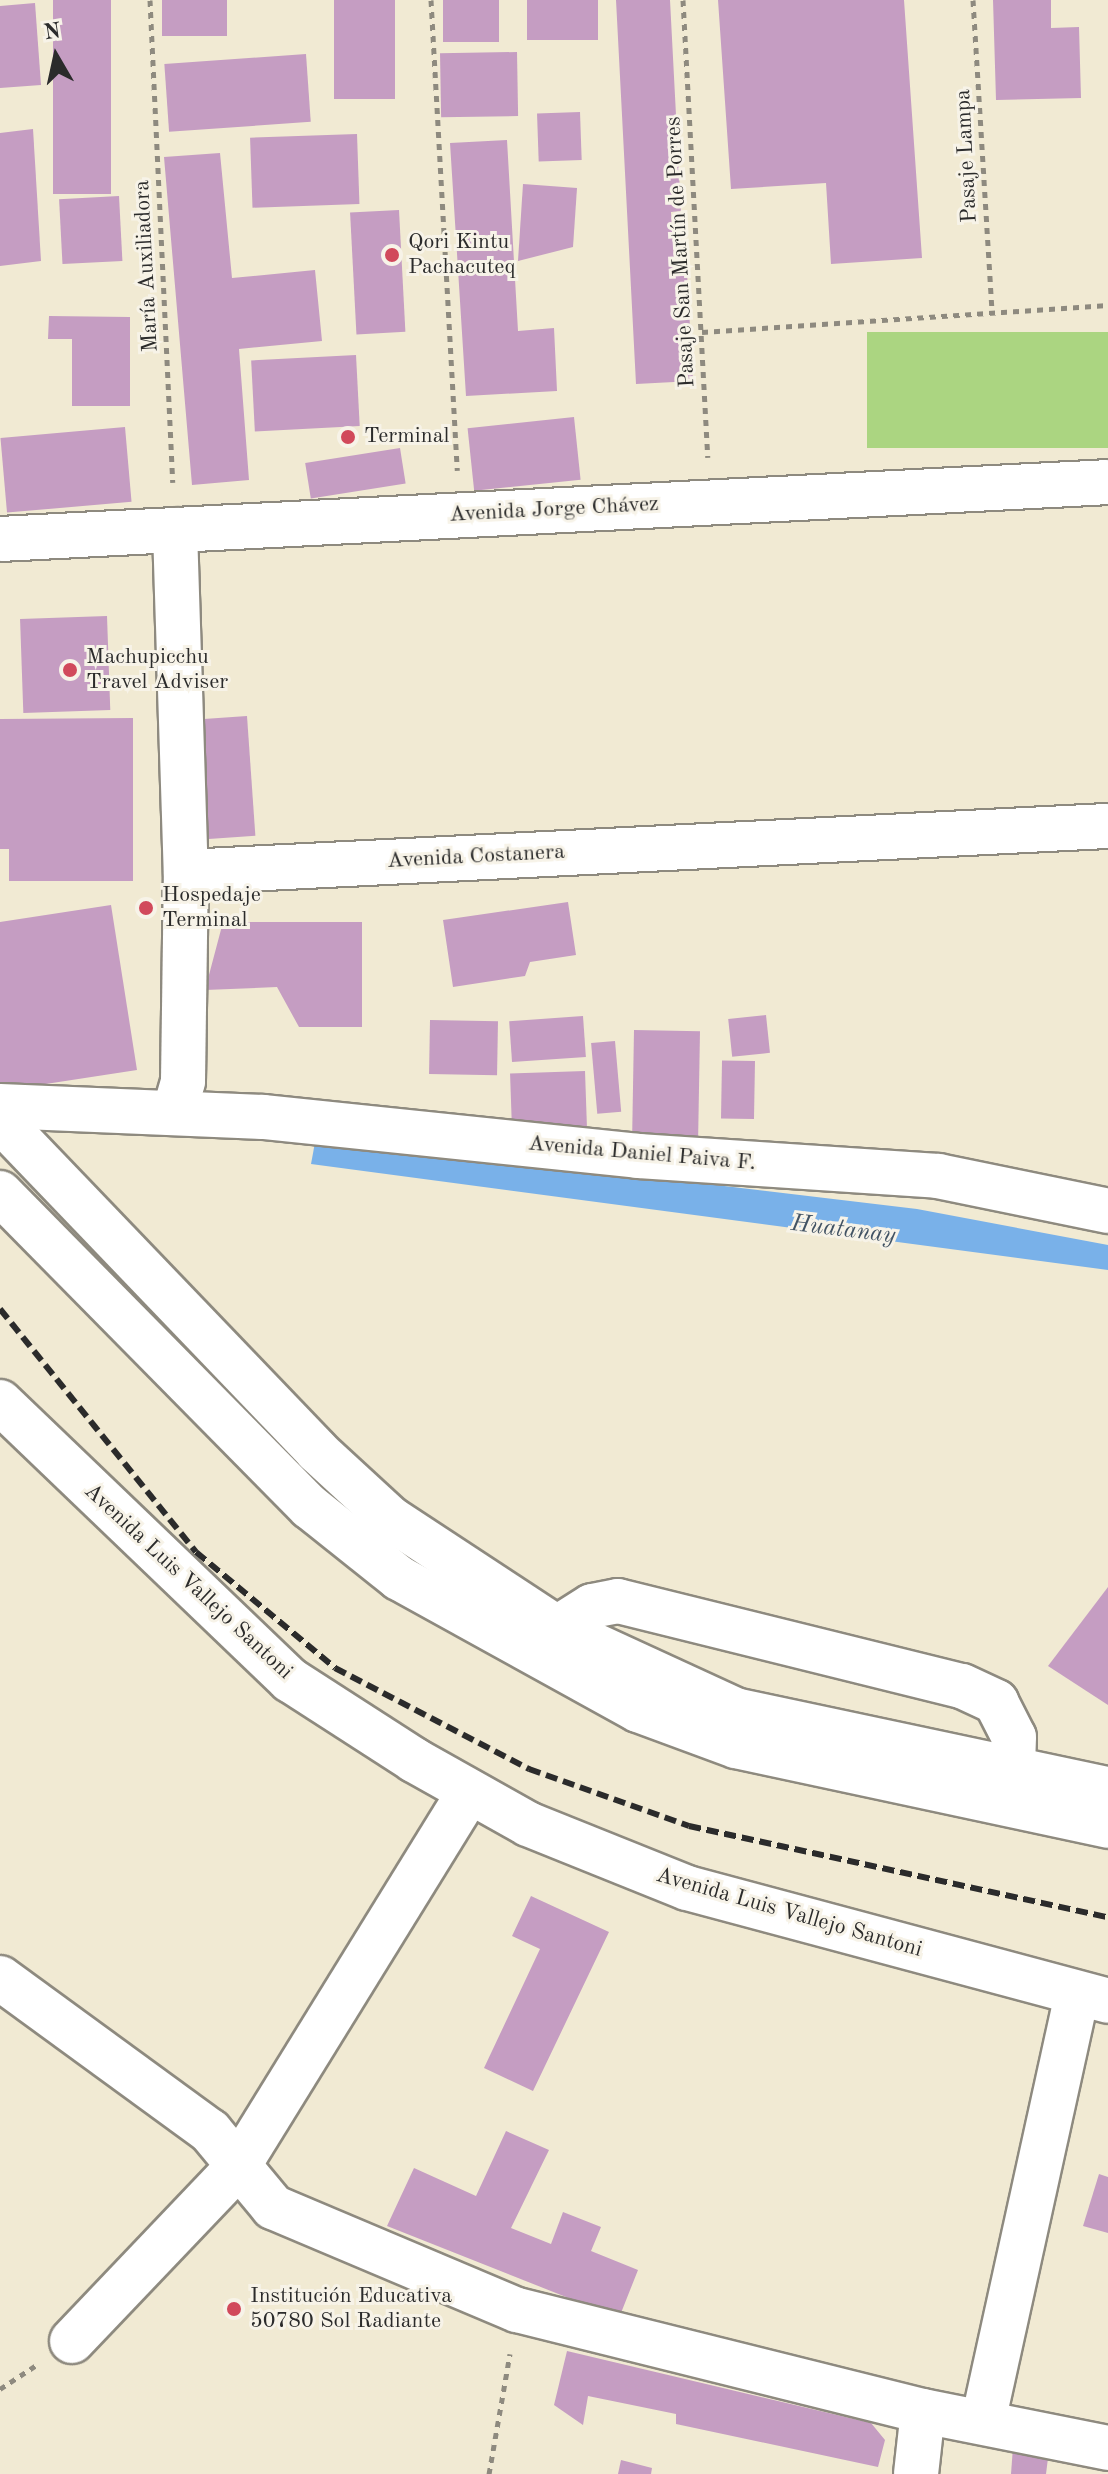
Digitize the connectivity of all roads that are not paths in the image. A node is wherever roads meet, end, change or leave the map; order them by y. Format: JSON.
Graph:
{"nodes":[{"id":1,"x":1108,"y":482,"type":"edge"},
{"id":2,"x":175,"y":530,"type":"junction"},
{"id":3,"x":0,"y":539,"type":"edge"},
{"id":4,"x":1108,"y":826,"type":"edge"},
{"id":5,"x":186,"y":872,"type":"junction"},
{"id":6,"x":0,"y":1106,"type":"edge"},
{"id":7,"x":174,"y":1113,"type":"junction"},
{"id":8,"x":0,"y":1120,"type":"edge"},
{"id":9,"x":0,"y":1193,"type":"edge"},
{"id":10,"x":1108,"y":1211,"type":"edge"},
{"id":11,"x":0,"y":1402,"type":"edge"},
{"id":12,"x":557,"y":1628,"type":"junction"},
{"id":13,"x":1013,"y":1768,"type":"junction"},
{"id":14,"x":1108,"y":1789,"type":"edge"},
{"id":15,"x":469,"y":1792,"type":"junction"},
{"id":16,"x":1108,"y":1826,"type":"edge"},
{"id":17,"x":0,"y":1978,"type":"edge"},
{"id":18,"x":1093,"y":1998,"type":"edge"},
{"id":19,"x":237,"y":2168,"type":"junction"},
{"id":20,"x":72,"y":2341,"type":"dead end"},
{"id":21,"x":923,"y":2411,"type":"junction"},
{"id":22,"x":983,"y":2422,"type":"junction"},
{"id":23,"x":1108,"y":2448,"type":"edge"},
{"id":24,"x":916,"y":2474,"type":"edge"}],
"edges":[{"from":1,"to":2,"type":"street","name":"Avenida Jorge Chávez"},
{"from":2,"to":3,"type":"street","name":"Avenida Jorge Chávez"},
{"from":2,"to":5,"type":"street"},
{"from":4,"to":5,"type":"street","name":"Avenida Costanera"},
{"from":5,"to":7,"type":"street"},
{"from":6,"to":7,"type":"street","name":"Avenida Daniel Paiva F."},
{"from":7,"to":10,"type":"street","name":"Avenida Daniel Paiva F."},
{"from":8,"to":12,"type":"street"},
{"from":9,"to":16,"type":"street"},
{"from":11,"to":15,"type":"street","name":"Avenida Luis Vallejo Santoni"},
{"from":12,"to":13,"type":"street"},
{"from":12,"to":13,"type":"street"},
{"from":13,"to":14,"type":"street"},
{"from":15,"to":18,"type":"street","name":"Avenida Luis Vallejo Santoni"},
{"from":15,"to":19,"type":"street"},
{"from":17,"to":19,"type":"street"},
{"from":18,"to":22,"type":"street"},
{"from":19,"to":20,"type":"street"},
{"from":19,"to":21,"type":"street"},
{"from":21,"to":22,"type":"street"},
{"from":21,"to":24,"type":"street"},
{"from":22,"to":23,"type":"street"}]}
